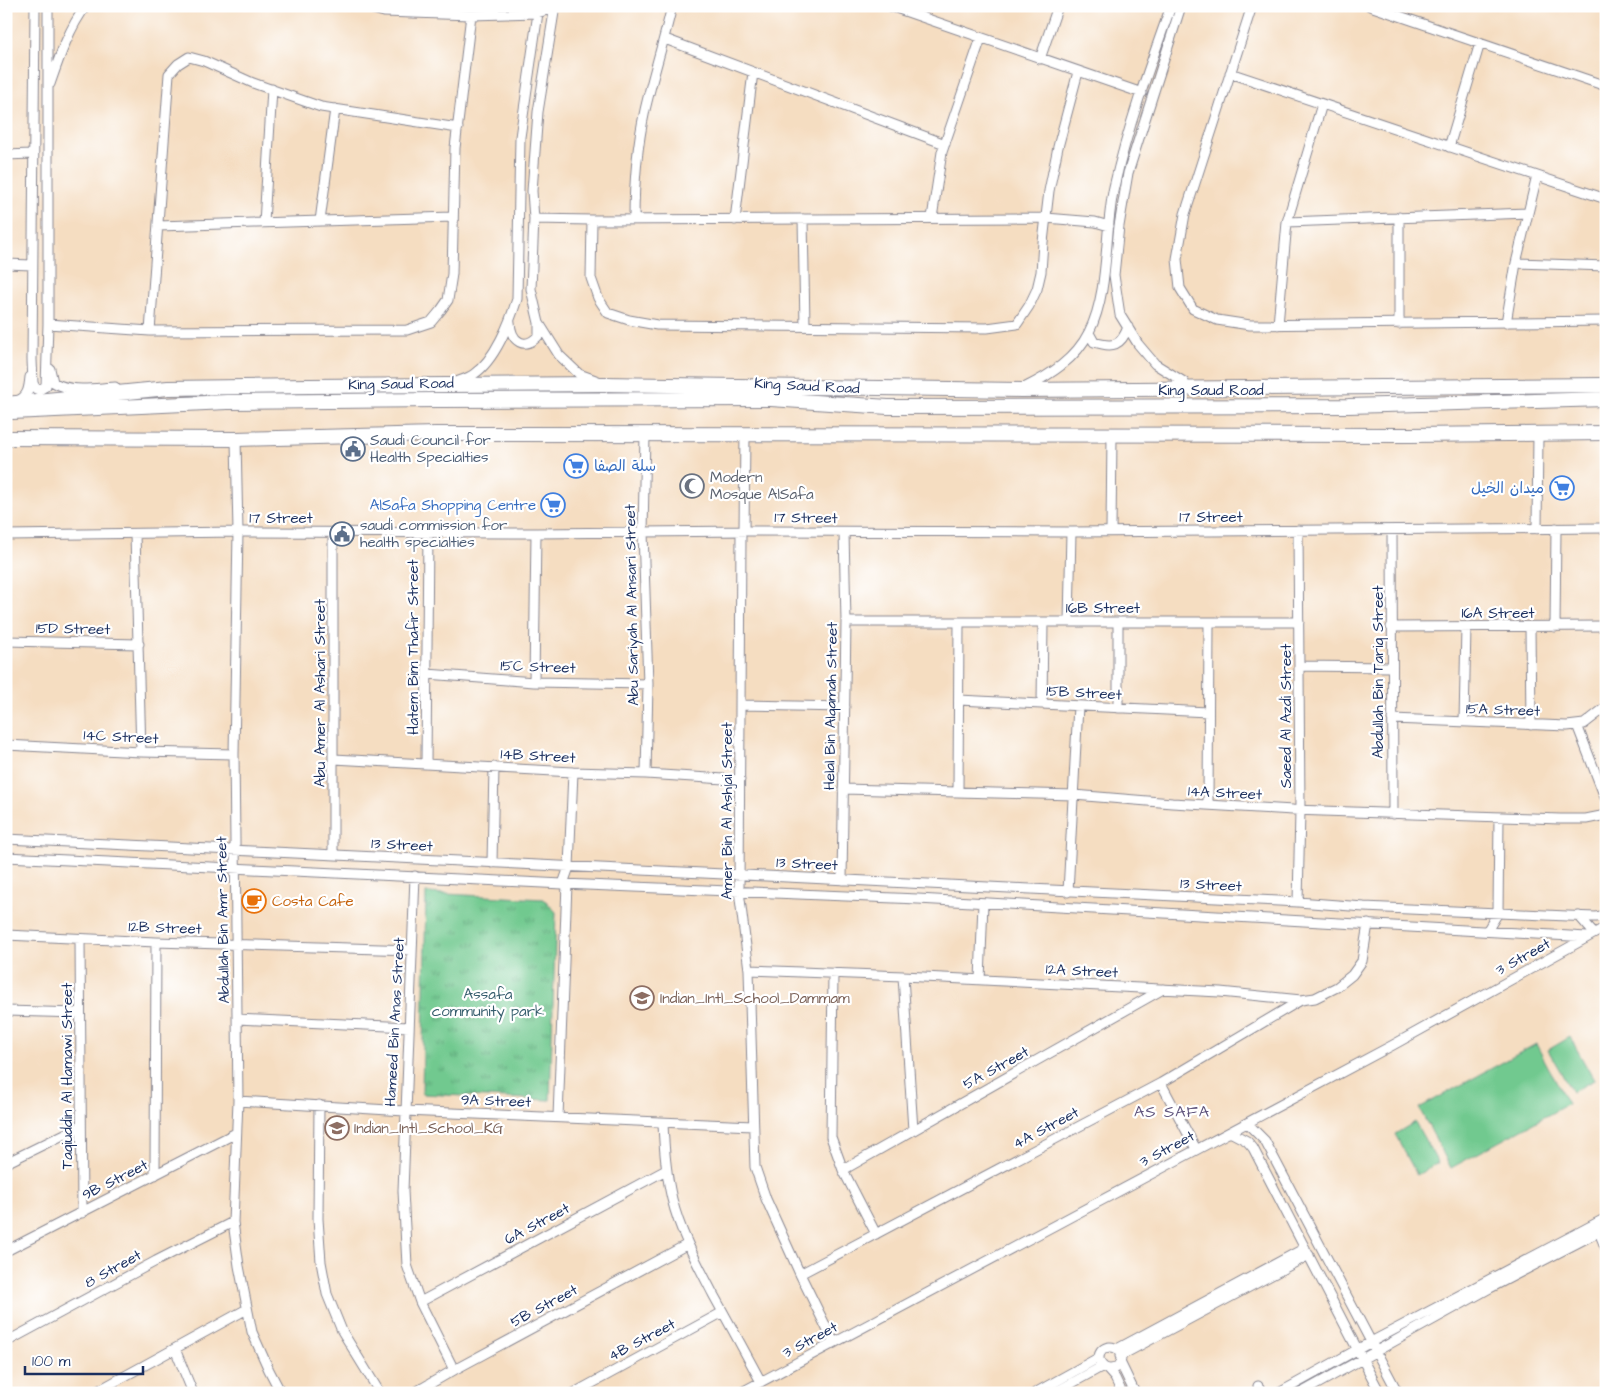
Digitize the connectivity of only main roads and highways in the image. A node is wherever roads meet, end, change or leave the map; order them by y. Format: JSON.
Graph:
{"nodes":[{"id":1,"x":1606,"y":384,"type":"edge"},
{"id":2,"x":1606,"y":399,"type":"edge"},
{"id":3,"x":7,"y":407,"type":"edge"},
{"id":4,"x":1606,"y":433,"type":"edge"},
{"id":5,"x":6,"y":438,"type":"edge"}],
"edges":[{"from":1,"to":3,"type":"main road"},
{"from":2,"to":3,"type":"main road","name":"King Saud Road"},
{"from":4,"to":5,"type":"main road"}]}
